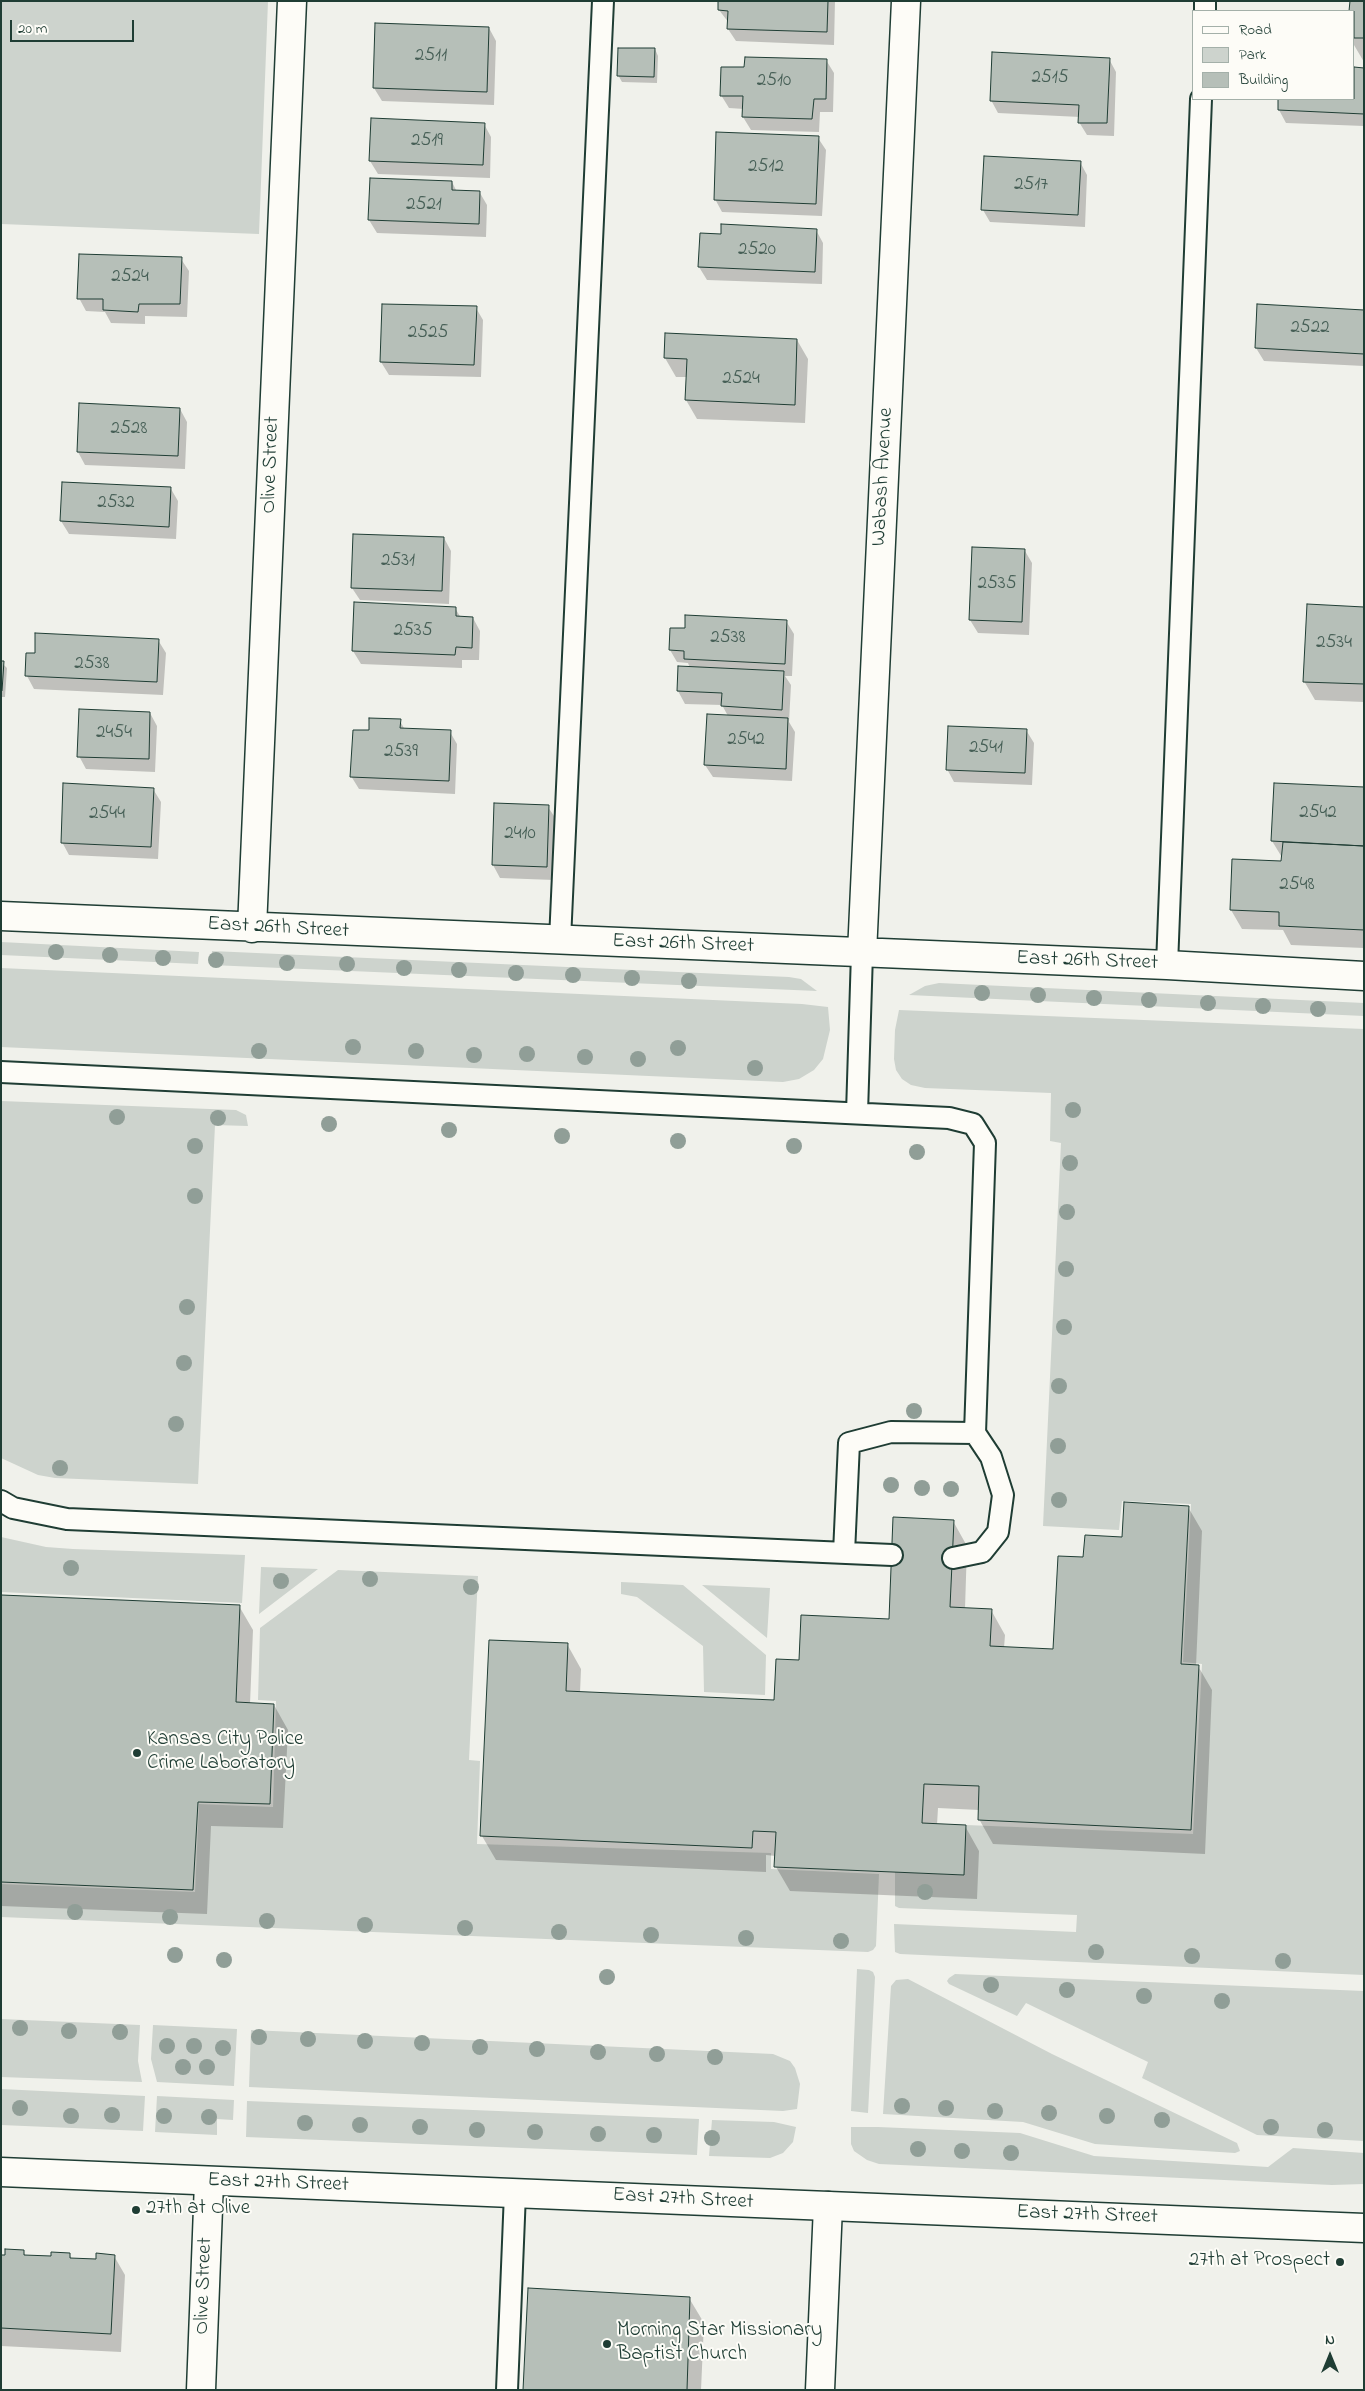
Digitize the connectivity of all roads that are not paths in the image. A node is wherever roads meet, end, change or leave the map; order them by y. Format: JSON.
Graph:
{"nodes":[{"id":1,"x":292,"y":1,"type":"edge"},
{"id":2,"x":603,"y":1,"type":"edge"},
{"id":3,"x":906,"y":1,"type":"edge"},
{"id":4,"x":1201,"y":100,"type":"edge"},
{"id":5,"x":1,"y":916,"type":"edge"},
{"id":6,"x":252,"y":928,"type":"junction"},
{"id":7,"x":560,"y":940,"type":"junction"},
{"id":8,"x":862,"y":953,"type":"junction"},
{"id":9,"x":1167,"y":965,"type":"junction"},
{"id":10,"x":1364,"y":976,"type":"edge"},
{"id":11,"x":1,"y":1072,"type":"edge"},
{"id":12,"x":857,"y":1113,"type":"junction"},
{"id":13,"x":975,"y":1433,"type":"junction"},
{"id":14,"x":1,"y":1500,"type":"edge"},
{"id":15,"x":844,"y":1553,"type":"junction"},
{"id":16,"x":892,"y":1555,"type":"dead end"},
{"id":17,"x":952,"y":1558,"type":"dead end"},
{"id":18,"x":1,"y":2172,"type":"edge"},
{"id":19,"x":209,"y":2182,"type":"junction"},
{"id":20,"x":515,"y":2193,"type":"junction"},
{"id":21,"x":828,"y":2206,"type":"junction"},
{"id":22,"x":1364,"y":2228,"type":"edge"},
{"id":23,"x":201,"y":2390,"type":"edge"},
{"id":24,"x":507,"y":2390,"type":"edge"},
{"id":25,"x":820,"y":2390,"type":"edge"}],
"edges":[{"from":1,"to":6,"type":"street","name":"Olive Street"},
{"from":2,"to":7,"type":"lane"},
{"from":3,"to":8,"type":"street","name":"Wabash Avenue"},
{"from":4,"to":9,"type":"lane"},
{"from":5,"to":6,"type":"street","name":"East 26th Street"},
{"from":6,"to":7,"type":"street","name":"East 26th Street"},
{"from":7,"to":8,"type":"street","name":"East 26th Street"},
{"from":8,"to":9,"type":"street","name":"East 26th Street"},
{"from":8,"to":12,"type":"lane"},
{"from":9,"to":10,"type":"street","name":"East 26th Street"},
{"from":11,"to":12,"type":"lane"},
{"from":12,"to":13,"type":"lane"},
{"from":13,"to":15,"type":"lane"},
{"from":13,"to":17,"type":"lane"},
{"from":14,"to":15,"type":"lane"},
{"from":15,"to":16,"type":"lane"},
{"from":18,"to":19,"type":"street","name":"East 27th Street"},
{"from":19,"to":20,"type":"street","name":"East 27th Street"},
{"from":19,"to":23,"type":"street","name":"Olive Street"},
{"from":20,"to":21,"type":"street","name":"East 27th Street"},
{"from":20,"to":24,"type":"lane"},
{"from":21,"to":22,"type":"street","name":"East 27th Street"},
{"from":21,"to":25,"type":"street"}]}
